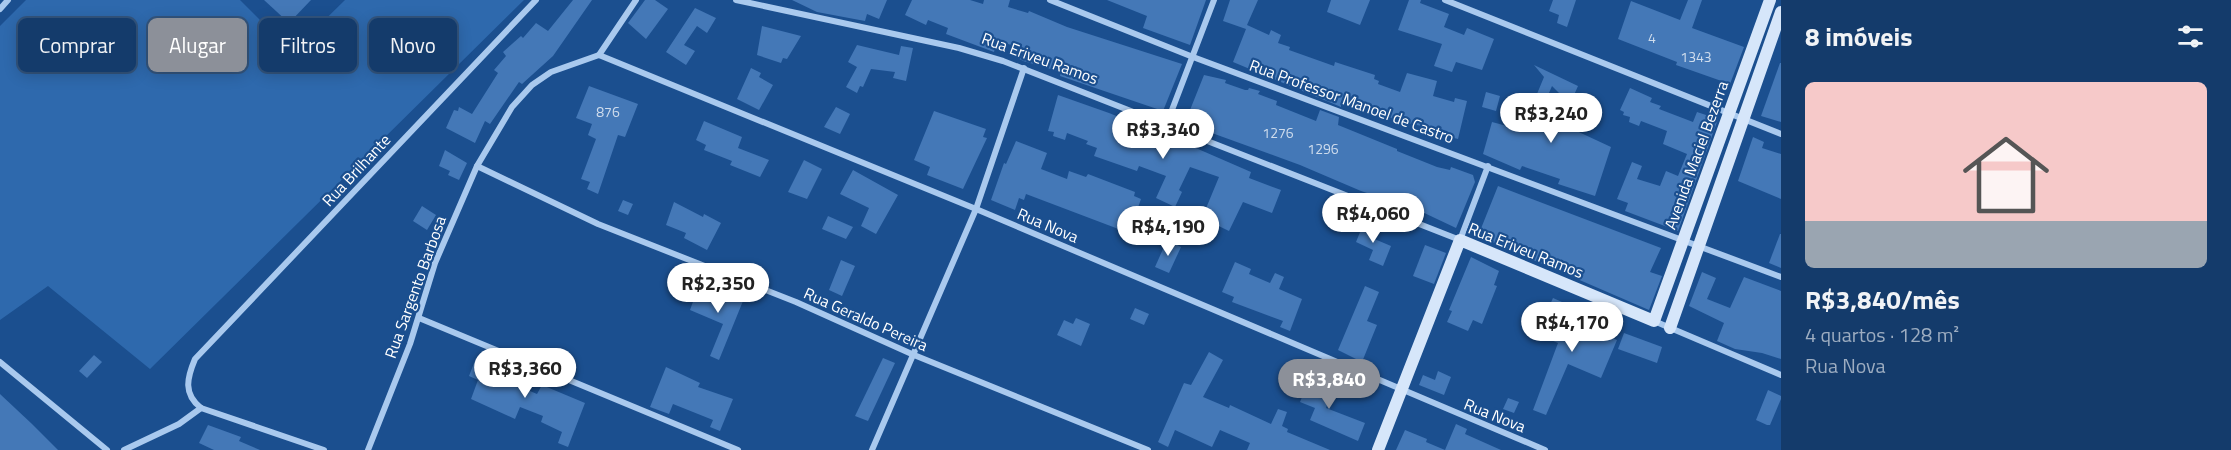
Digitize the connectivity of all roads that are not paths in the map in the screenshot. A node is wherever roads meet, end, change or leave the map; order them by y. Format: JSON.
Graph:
{"nodes":[{"id":1,"x":8,"y":0,"type":"edge"},
{"id":2,"x":536,"y":0,"type":"edge"},
{"id":3,"x":636,"y":0,"type":"edge"},
{"id":4,"x":736,"y":0,"type":"edge"},
{"id":5,"x":1050,"y":0,"type":"edge"},
{"id":6,"x":1214,"y":0,"type":"edge"},
{"id":7,"x":1445,"y":0,"type":"edge"},
{"id":8,"x":1770,"y":0,"type":"edge"},
{"id":9,"x":0,"y":9,"type":"edge"},
{"id":10,"x":1781,"y":12,"type":"edge"},
{"id":11,"x":599,"y":55,"type":"junction"},
{"id":12,"x":1193,"y":57,"type":"junction"},
{"id":13,"x":1024,"y":69,"type":"junction"},
{"id":14,"x":1728,"y":113,"type":"junction"},
{"id":15,"x":1743,"y":119,"type":"junction"},
{"id":16,"x":1167,"y":123,"type":"junction"},
{"id":17,"x":1781,"y":134,"type":"edge"},
{"id":18,"x":477,"y":166,"type":"junction"},
{"id":19,"x":1488,"y":166,"type":"junction"},
{"id":20,"x":976,"y":209,"type":"junction"},
{"id":21,"x":1460,"y":240,"type":"junction"},
{"id":22,"x":1683,"y":240,"type":"junction"},
{"id":23,"x":1700,"y":246,"type":"junction"},
{"id":24,"x":1781,"y":277,"type":"edge"},
{"id":25,"x":419,"y":318,"type":"junction"},
{"id":26,"x":1654,"y":321,"type":"junction"},
{"id":27,"x":1670,"y":328,"type":"junction"},
{"id":28,"x":914,"y":355,"type":"junction"},
{"id":29,"x":0,"y":363,"type":"edge"},
{"id":30,"x":1781,"y":375,"type":"edge"},
{"id":31,"x":1403,"y":392,"type":"junction"},
{"id":32,"x":201,"y":408,"type":"junction"},
{"id":33,"x":99,"y":447,"type":"edge"},
{"id":34,"x":107,"y":450,"type":"edge"},
{"id":35,"x":124,"y":450,"type":"edge"},
{"id":36,"x":324,"y":450,"type":"edge"},
{"id":37,"x":368,"y":450,"type":"edge"},
{"id":38,"x":738,"y":450,"type":"edge"},
{"id":39,"x":872,"y":450,"type":"edge"},
{"id":40,"x":1148,"y":450,"type":"edge"},
{"id":41,"x":1378,"y":450,"type":"edge"},
{"id":42,"x":1545,"y":450,"type":"edge"}],
"edges":[{"from":1,"to":9,"type":"street"},
{"from":2,"to":32,"type":"street","name":"Rua Brilhante"},
{"from":3,"to":11,"type":"street"},
{"from":4,"to":13,"type":"street","name":"Rua Eriveu Ramos"},
{"from":5,"to":12,"type":"street","name":"Rua Professor Manoel de Castro"},
{"from":6,"to":12,"type":"street"},
{"from":7,"to":14,"type":"street"},
{"from":8,"to":14,"type":"street","name":"Avenida Maciel Bezerra"},
{"from":10,"to":15,"type":"street","name":"Avenida Maciel Bezerra"},
{"from":11,"to":18,"type":"street","name":"Rua Sargento Barbosa"},
{"from":11,"to":20,"type":"street","name":"Rua Nova"},
{"from":12,"to":16,"type":"street"},
{"from":12,"to":19,"type":"street","name":"Rua Professor Manoel de Castro"},
{"from":13,"to":16,"type":"street","name":"Rua Eriveu Ramos"},
{"from":13,"to":20,"type":"street"},
{"from":14,"to":15,"type":"street"},
{"from":14,"to":22,"type":"street","name":"Avenida Maciel Bezerra"},
{"from":15,"to":17,"type":"street"},
{"from":15,"to":23,"type":"street","name":"Avenida Maciel Bezerra"},
{"from":16,"to":21,"type":"street","name":"Rua Eriveu Ramos"},
{"from":18,"to":25,"type":"street","name":"Rua Sargento Barbosa"},
{"from":18,"to":28,"type":"street","name":"Rua Geraldo Pereira"},
{"from":19,"to":21,"type":"street"},
{"from":19,"to":22,"type":"street","name":"Rua Professor Manoel de Castro"},
{"from":20,"to":28,"type":"street"},
{"from":20,"to":31,"type":"street","name":"Rua Nova"},
{"from":21,"to":26,"type":"street","name":"Rua Eriveu Ramos"},
{"from":21,"to":31,"type":"street"},
{"from":22,"to":23,"type":"street","name":"Rua Professor Manoel de Castro"},
{"from":22,"to":26,"type":"street","name":"Avenida Maciel Bezerra"},
{"from":23,"to":24,"type":"street","name":"Rua Professor Manoel de Castro"},
{"from":23,"to":27,"type":"street","name":"Avenida Maciel Bezerra"},
{"from":25,"to":37,"type":"street","name":"Rua Sargento Barbosa"},
{"from":25,"to":38,"type":"street"},
{"from":26,"to":27,"type":"street"},
{"from":27,"to":30,"type":"street"},
{"from":28,"to":39,"type":"street"},
{"from":28,"to":40,"type":"street","name":"Rua Geraldo Pereira"},
{"from":29,"to":33,"type":"street"},
{"from":31,"to":41,"type":"street"},
{"from":31,"to":42,"type":"street","name":"Rua Nova"},
{"from":32,"to":35,"type":"street"},
{"from":32,"to":36,"type":"street"},
{"from":33,"to":34,"type":"street"}]}
